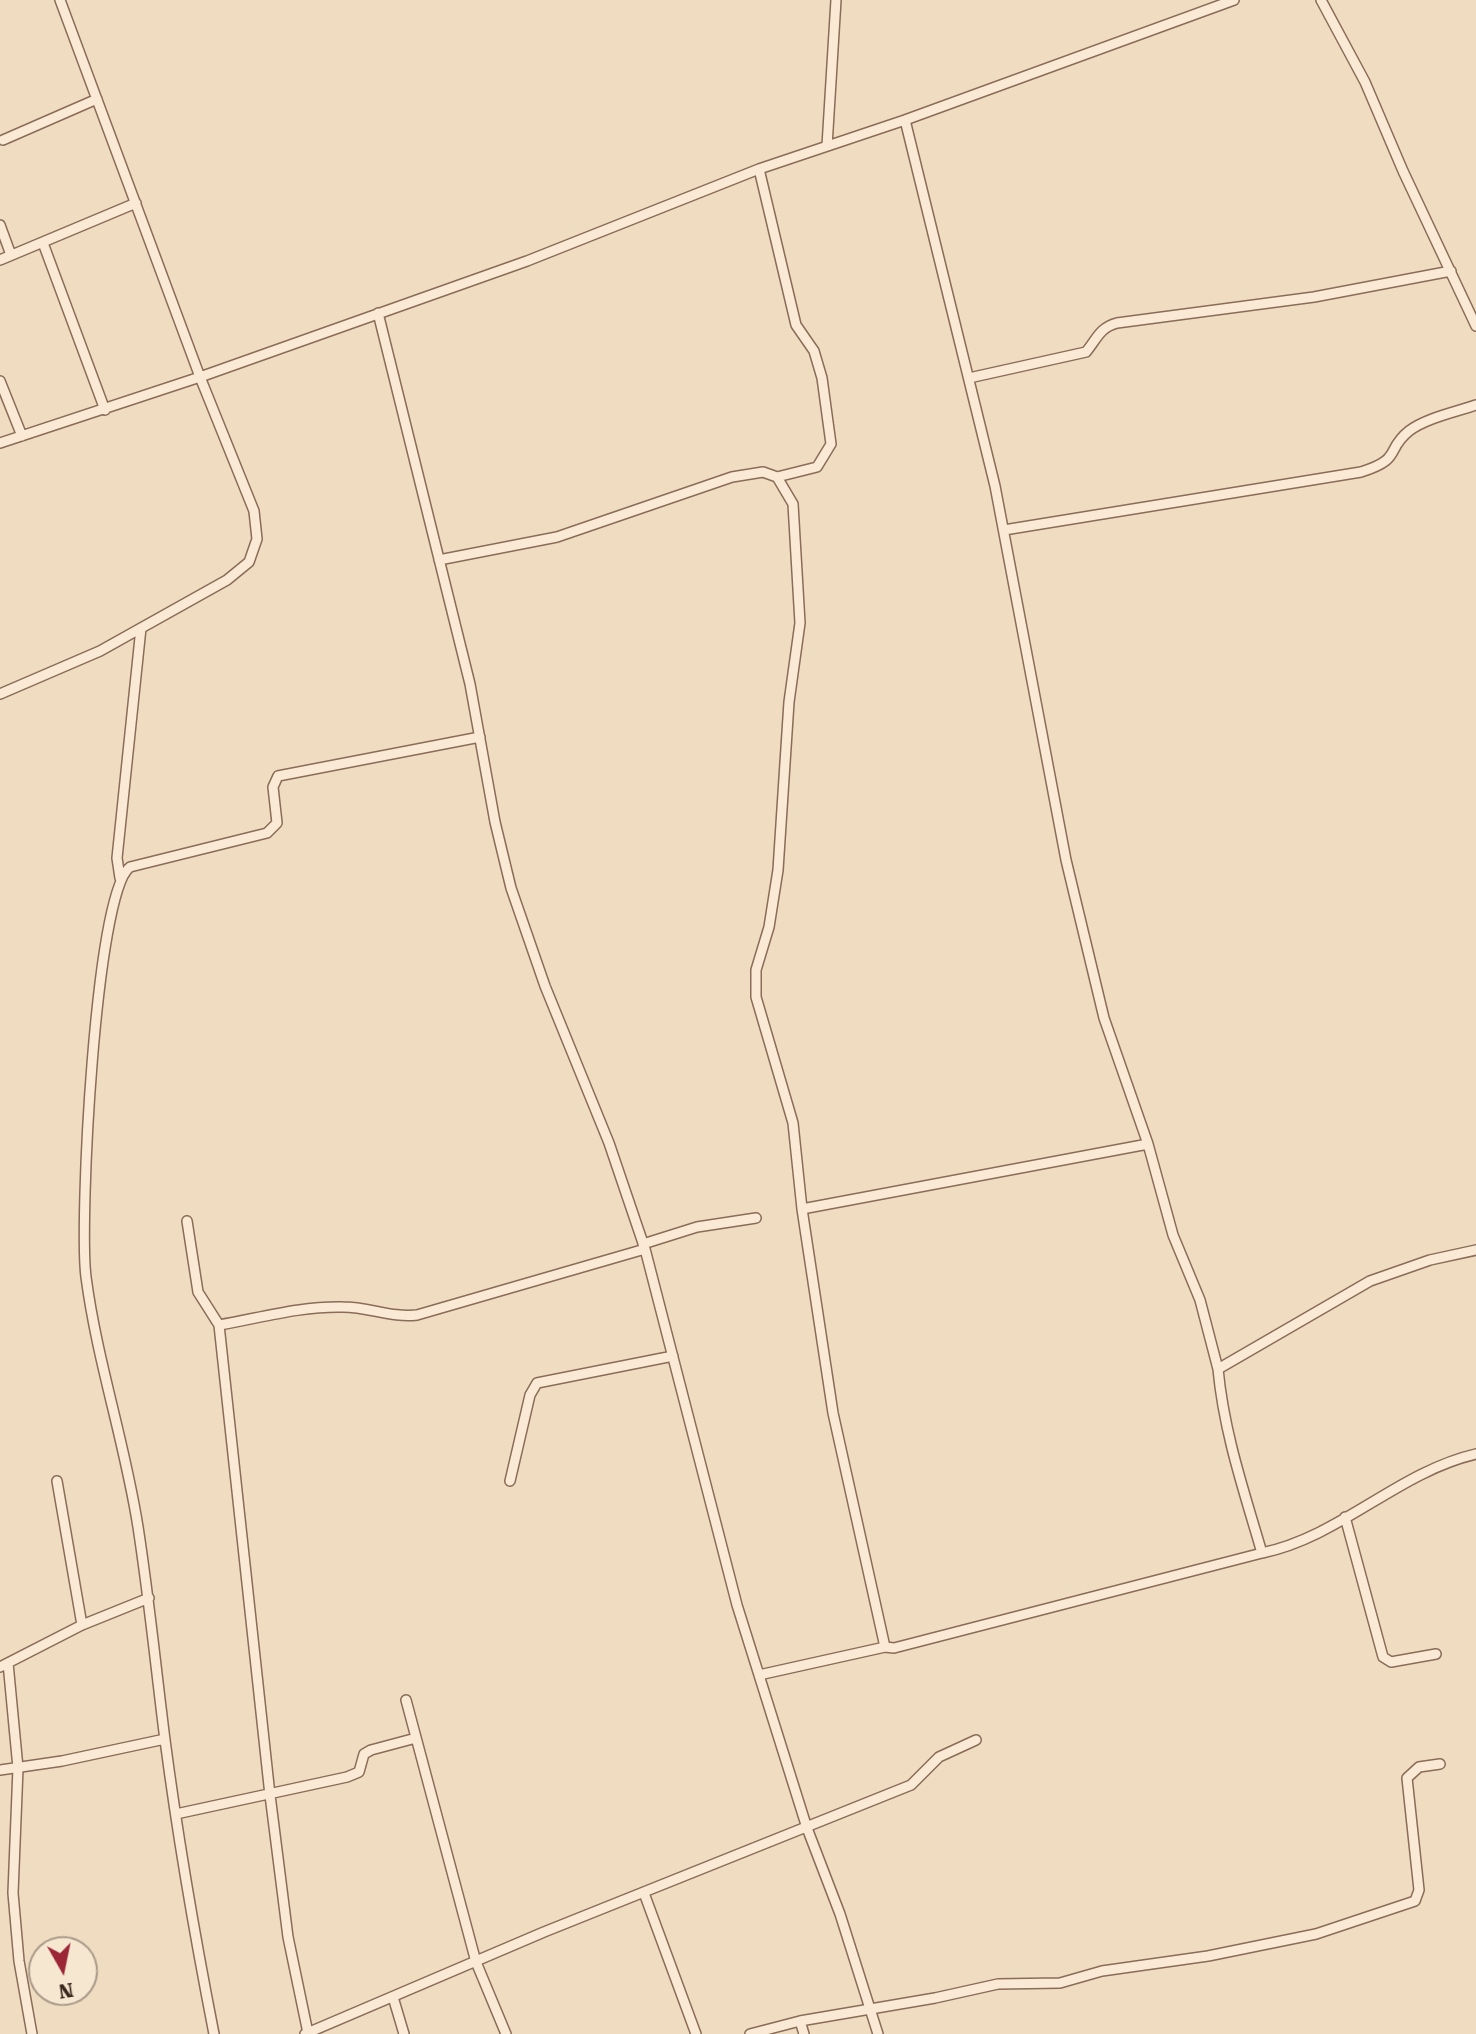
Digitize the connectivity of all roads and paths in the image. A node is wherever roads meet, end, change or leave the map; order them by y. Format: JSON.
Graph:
{"nodes":[{"id":1,"x":60,"y":0,"type":"edge"},
{"id":2,"x":836,"y":0,"type":"edge"},
{"id":3,"x":1234,"y":0,"type":"edge"},
{"id":4,"x":1321,"y":0,"type":"edge"},
{"id":5,"x":97,"y":99,"type":"junction"},
{"id":6,"x":905,"y":120,"type":"junction"},
{"id":7,"x":3,"y":140,"type":"dead end"},
{"id":8,"x":827,"y":146,"type":"junction"},
{"id":9,"x":759,"y":169,"type":"junction"},
{"id":10,"x":136,"y":203,"type":"junction"},
{"id":11,"x":0,"y":225,"type":"edge"},
{"id":12,"x":43,"y":243,"type":"junction"},
{"id":13,"x":11,"y":255,"type":"junction"},
{"id":14,"x":0,"y":260,"type":"edge"},
{"id":15,"x":1451,"y":271,"type":"junction"},
{"id":16,"x":377,"y":313,"type":"junction"},
{"id":17,"x":1476,"y":326,"type":"edge"},
{"id":18,"x":200,"y":377,"type":"junction"},
{"id":19,"x":969,"y":378,"type":"junction"},
{"id":20,"x":0,"y":381,"type":"edge"},
{"id":21,"x":1476,"y":405,"type":"edge"},
{"id":22,"x":105,"y":410,"type":"junction"},
{"id":23,"x":22,"y":436,"type":"junction"},
{"id":24,"x":0,"y":443,"type":"edge"},
{"id":25,"x":777,"y":477,"type":"junction"},
{"id":26,"x":1003,"y":530,"type":"junction"},
{"id":27,"x":439,"y":560,"type":"junction"},
{"id":28,"x":141,"y":628,"type":"junction"},
{"id":29,"x":0,"y":694,"type":"edge"},
{"id":30,"x":480,"y":737,"type":"junction"},
{"id":31,"x":120,"y":878,"type":"junction"},
{"id":32,"x":1148,"y":1144,"type":"junction"},
{"id":33,"x":802,"y":1209,"type":"junction"},
{"id":34,"x":756,"y":1218,"type":"dead end"},
{"id":35,"x":187,"y":1221,"type":"dead end"},
{"id":36,"x":644,"y":1246,"type":"junction"},
{"id":37,"x":1476,"y":1250,"type":"edge"},
{"id":38,"x":219,"y":1325,"type":"junction"},
{"id":39,"x":673,"y":1356,"type":"junction"},
{"id":40,"x":1217,"y":1369,"type":"junction"},
{"id":41,"x":1476,"y":1454,"type":"edge"},
{"id":42,"x":57,"y":1481,"type":"dead end"},
{"id":43,"x":510,"y":1481,"type":"dead end"},
{"id":44,"x":1345,"y":1517,"type":"junction"},
{"id":45,"x":1262,"y":1553,"type":"junction"},
{"id":46,"x":149,"y":1598,"type":"junction"},
{"id":47,"x":82,"y":1625,"type":"junction"},
{"id":48,"x":885,"y":1647,"type":"junction"},
{"id":49,"x":1436,"y":1654,"type":"dead end"},
{"id":50,"x":4,"y":1665,"type":"edge"},
{"id":51,"x":759,"y":1675,"type":"junction"},
{"id":52,"x":406,"y":1699,"type":"dead end"},
{"id":53,"x":416,"y":1738,"type":"junction"},
{"id":54,"x":165,"y":1739,"type":"junction"},
{"id":55,"x":975,"y":1740,"type":"dead end"},
{"id":56,"x":1440,"y":1764,"type":"dead end"},
{"id":57,"x":18,"y":1768,"type":"junction"},
{"id":58,"x":0,"y":1770,"type":"edge"},
{"id":59,"x":270,"y":1795,"type":"junction"},
{"id":60,"x":176,"y":1814,"type":"junction"},
{"id":61,"x":807,"y":1828,"type":"junction"},
{"id":62,"x":644,"y":1893,"type":"junction"},
{"id":63,"x":475,"y":1962,"type":"junction"},
{"id":64,"x":393,"y":1997,"type":"junction"},
{"id":65,"x":871,"y":2008,"type":"junction"},
{"id":66,"x":800,"y":2021,"type":"junction"},
{"id":67,"x":307,"y":2033,"type":"edge"},
{"id":68,"x":32,"y":2034,"type":"edge"},
{"id":69,"x":214,"y":2034,"type":"edge"},
{"id":70,"x":404,"y":2034,"type":"edge"},
{"id":71,"x":506,"y":2034,"type":"edge"},
{"id":72,"x":696,"y":2034,"type":"edge"},
{"id":73,"x":750,"y":2034,"type":"edge"},
{"id":74,"x":804,"y":2034,"type":"edge"},
{"id":75,"x":878,"y":2034,"type":"edge"}],
"edges":[{"from":1,"to":5,"type":"street"},
{"from":2,"to":8,"type":"street"},
{"from":3,"to":6,"type":"street"},
{"from":4,"to":15,"type":"street"},
{"from":5,"to":7,"type":"street"},
{"from":5,"to":10,"type":"street"},
{"from":6,"to":8,"type":"street"},
{"from":6,"to":19,"type":"street"},
{"from":8,"to":9,"type":"street"},
{"from":9,"to":16,"type":"street"},
{"from":9,"to":25,"type":"street"},
{"from":10,"to":12,"type":"street"},
{"from":10,"to":18,"type":"street"},
{"from":11,"to":13,"type":"street"},
{"from":12,"to":13,"type":"street"},
{"from":12,"to":22,"type":"street"},
{"from":13,"to":14,"type":"street"},
{"from":15,"to":17,"type":"street"},
{"from":15,"to":19,"type":"street"},
{"from":16,"to":18,"type":"street"},
{"from":16,"to":27,"type":"street"},
{"from":18,"to":22,"type":"street"},
{"from":18,"to":28,"type":"street"},
{"from":19,"to":26,"type":"street"},
{"from":20,"to":23,"type":"street"},
{"from":21,"to":26,"type":"street"},
{"from":22,"to":23,"type":"street"},
{"from":23,"to":24,"type":"street"},
{"from":25,"to":27,"type":"street"},
{"from":25,"to":33,"type":"street"},
{"from":26,"to":32,"type":"street"},
{"from":27,"to":30,"type":"street"},
{"from":28,"to":29,"type":"street"},
{"from":28,"to":31,"type":"street"},
{"from":30,"to":31,"type":"street"},
{"from":30,"to":36,"type":"street"},
{"from":31,"to":46,"type":"street"},
{"from":32,"to":33,"type":"street"},
{"from":32,"to":40,"type":"street"},
{"from":33,"to":48,"type":"street"},
{"from":34,"to":36,"type":"street"},
{"from":35,"to":38,"type":"street"},
{"from":36,"to":38,"type":"street"},
{"from":36,"to":39,"type":"street"},
{"from":37,"to":40,"type":"street"},
{"from":38,"to":59,"type":"street"},
{"from":39,"to":43,"type":"street"},
{"from":39,"to":51,"type":"street"},
{"from":40,"to":45,"type":"street"},
{"from":41,"to":44,"type":"street"},
{"from":42,"to":47,"type":"street"},
{"from":44,"to":45,"type":"street"},
{"from":44,"to":49,"type":"street"},
{"from":45,"to":48,"type":"street"},
{"from":46,"to":47,"type":"street"},
{"from":46,"to":54,"type":"street"},
{"from":47,"to":50,"type":"street"},
{"from":48,"to":51,"type":"street"},
{"from":50,"to":57,"type":"street"},
{"from":51,"to":61,"type":"street"},
{"from":52,"to":53,"type":"street"},
{"from":53,"to":59,"type":"street"},
{"from":53,"to":63,"type":"street"},
{"from":54,"to":57,"type":"street"},
{"from":54,"to":60,"type":"street"},
{"from":55,"to":61,"type":"street"},
{"from":56,"to":65,"type":"street"},
{"from":57,"to":58,"type":"street"},
{"from":57,"to":68,"type":"street"},
{"from":59,"to":60,"type":"street"},
{"from":59,"to":67,"type":"street"},
{"from":60,"to":69,"type":"street"},
{"from":61,"to":62,"type":"street"},
{"from":61,"to":65,"type":"street"},
{"from":62,"to":63,"type":"street"},
{"from":62,"to":72,"type":"street"},
{"from":63,"to":64,"type":"street"},
{"from":63,"to":71,"type":"street"},
{"from":64,"to":67,"type":"street"},
{"from":64,"to":70,"type":"street"},
{"from":65,"to":66,"type":"street"},
{"from":65,"to":75,"type":"street"},
{"from":66,"to":73,"type":"street"},
{"from":66,"to":74,"type":"street"}]}
